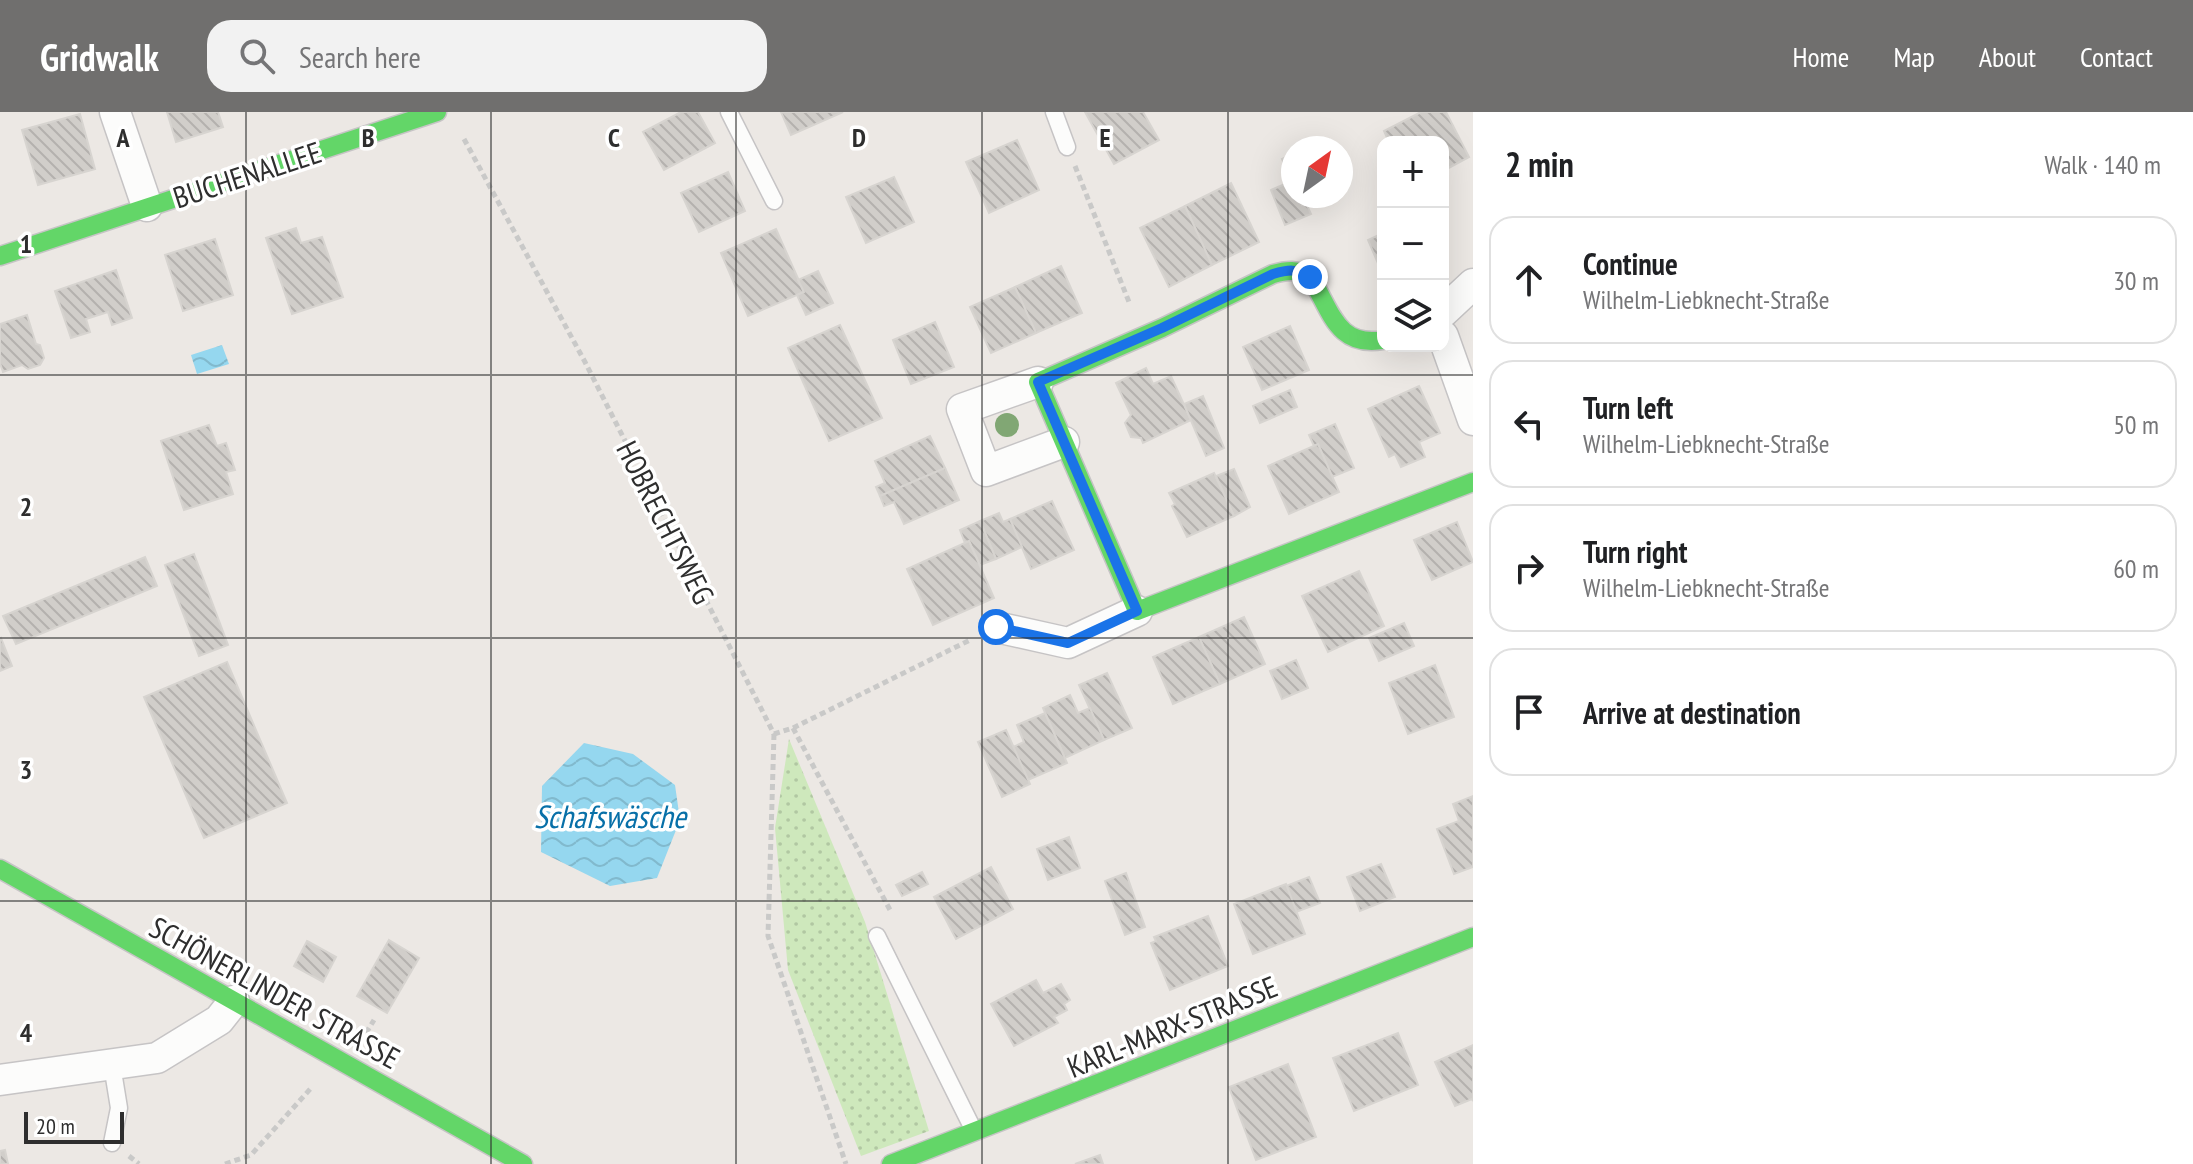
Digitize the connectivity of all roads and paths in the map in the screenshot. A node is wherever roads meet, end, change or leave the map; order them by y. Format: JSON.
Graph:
{"nodes":[{"id":1,"x":115,"y":112,"type":"edge"},
{"id":2,"x":437,"y":112,"type":"edge"},
{"id":3,"x":729,"y":112,"type":"edge"},
{"id":4,"x":1054,"y":112,"type":"edge"},
{"id":5,"x":463,"y":138,"type":"dead end"},
{"id":6,"x":1067,"y":147,"type":"joint"},
{"id":7,"x":774,"y":201,"type":"dead end"},
{"id":8,"x":147,"y":206,"type":"junction"},
{"id":9,"x":0,"y":256,"type":"edge"},
{"id":10,"x":1473,"y":284,"type":"edge"},
{"id":11,"x":1449,"y":306,"type":"edge"},
{"id":12,"x":1473,"y":314,"type":"edge"},
{"id":13,"x":1449,"y":320,"type":"edge"},
{"id":14,"x":1143,"y":336,"type":"junction"},
{"id":15,"x":1377,"y":341,"type":"edge"},
{"id":16,"x":1449,"y":352,"type":"edge"},
{"id":17,"x":1038,"y":382,"type":"junction"},
{"id":18,"x":1473,"y":420,"type":"edge"},
{"id":19,"x":1064,"y":442,"type":"junction"},
{"id":20,"x":1473,"y":482,"type":"edge"},
{"id":21,"x":1137,"y":611,"type":"junction"},
{"id":22,"x":996,"y":627,"type":"joint"},
{"id":23,"x":793,"y":728,"type":"junction"},
{"id":24,"x":774,"y":734,"type":"junction"},
{"id":25,"x":0,"y":869,"type":"edge"},
{"id":26,"x":890,"y":910,"type":"dead end"},
{"id":27,"x":877,"y":936,"type":"dead end"},
{"id":28,"x":1473,"y":937,"type":"edge"},
{"id":29,"x":234,"y":1001,"type":"junction"},
{"id":30,"x":112,"y":1065,"type":"junction"},
{"id":31,"x":319,"y":1078,"type":"dead end"},
{"id":32,"x":0,"y":1080,"type":"edge"},
{"id":33,"x":975,"y":1133,"type":"junction"},
{"id":34,"x":112,"y":1143,"type":"dead end"},
{"id":35,"x":225,"y":1164,"type":"edge"},
{"id":36,"x":523,"y":1164,"type":"edge"},
{"id":37,"x":846,"y":1164,"type":"edge"},
{"id":38,"x":891,"y":1164,"type":"edge"}],
"edges":[{"from":1,"to":8,"type":"street","name":"BUCHENALLEE"},
{"from":2,"to":8,"type":"street","name":"BUCHENALLEE"},
{"from":3,"to":7,"type":"lane"},
{"from":4,"to":6,"type":"lane"},
{"from":5,"to":24,"type":"path","name":"HOBRECHTSWEG"},
{"from":6,"to":14,"type":"path"},
{"from":8,"to":9,"type":"street","name":"BUCHENALLEE"},
{"from":10,"to":11,"type":"street"},
{"from":12,"to":13,"type":"street"},
{"from":14,"to":15,"type":"street"},
{"from":14,"to":17,"type":"street"},
{"from":16,"to":18,"type":"street"},
{"from":17,"to":19,"type":"street"},
{"from":17,"to":19,"type":"street"},
{"from":19,"to":21,"type":"street"},
{"from":20,"to":21,"type":"street"},
{"from":21,"to":22,"type":"street"},
{"from":22,"to":23,"type":"path"},
{"from":23,"to":24,"type":"path"},
{"from":23,"to":26,"type":"path"},
{"from":24,"to":37,"type":"path"},
{"from":25,"to":29,"type":"street","name":"SCHÖNERLINDER STRASSE"},
{"from":27,"to":33,"type":"lane"},
{"from":28,"to":33,"type":"street","name":"KARL-MARX-STRASSE"},
{"from":29,"to":30,"type":"street"},
{"from":29,"to":36,"type":"street","name":"SCHÖNERLINDER STRASSE"},
{"from":30,"to":32,"type":"street"},
{"from":30,"to":34,"type":"lane"},
{"from":31,"to":35,"type":"path"},
{"from":33,"to":38,"type":"street","name":"KARL-MARX-STRASSE"}]}
